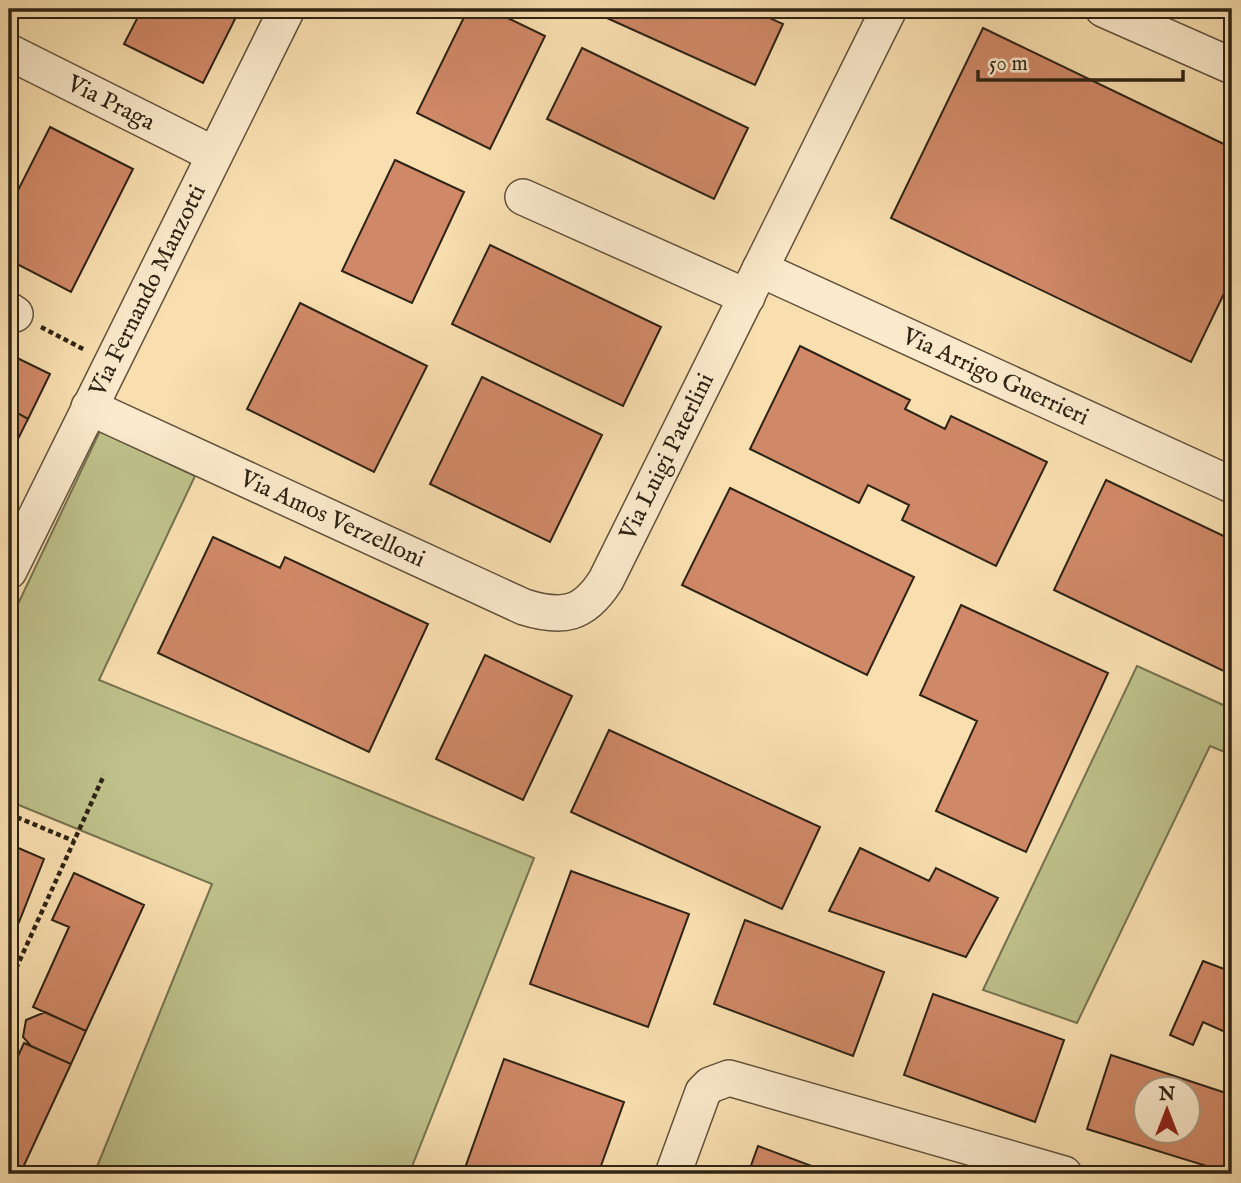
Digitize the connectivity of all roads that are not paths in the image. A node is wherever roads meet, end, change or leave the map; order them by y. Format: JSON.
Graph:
{"nodes":[{"id":1,"x":287,"y":9,"type":"edge"},
{"id":2,"x":889,"y":9,"type":"edge"},
{"id":3,"x":1103,"y":9,"type":"edge"},
{"id":4,"x":9,"y":52,"type":"edge"},
{"id":5,"x":1232,"y":66,"type":"edge"},
{"id":6,"x":213,"y":154,"type":"junction"},
{"id":7,"x":523,"y":197,"type":"dead end"},
{"id":8,"x":754,"y":283,"type":"junction"},
{"id":9,"x":89,"y":407,"type":"junction"},
{"id":10,"x":1232,"y":485,"type":"edge"},
{"id":11,"x":9,"y":571,"type":"edge"},
{"id":12,"x":580,"y":610,"type":"joint"},
{"id":13,"x":673,"y":1174,"type":"edge"},
{"id":14,"x":1064,"y":1174,"type":"edge"}],
"edges":[{"from":1,"to":6,"type":"street","name":"Via Fernando Manzotti"},
{"from":2,"to":8,"type":"street","name":"Via Luigi Paterlini"},
{"from":3,"to":5,"type":"street"},
{"from":4,"to":6,"type":"street","name":"Via Praga"},
{"from":6,"to":9,"type":"street","name":"Via Fernando Manzotti"},
{"from":7,"to":8,"type":"street"},
{"from":8,"to":10,"type":"street","name":"Via Arrigo Guerrieri"},
{"from":8,"to":12,"type":"street","name":"Via Luigi Paterlini"},
{"from":9,"to":11,"type":"street","name":"Via Fernando Manzotti"},
{"from":9,"to":12,"type":"street","name":"Via Amos Verzelloni"},
{"from":13,"to":14,"type":"street"}]}
